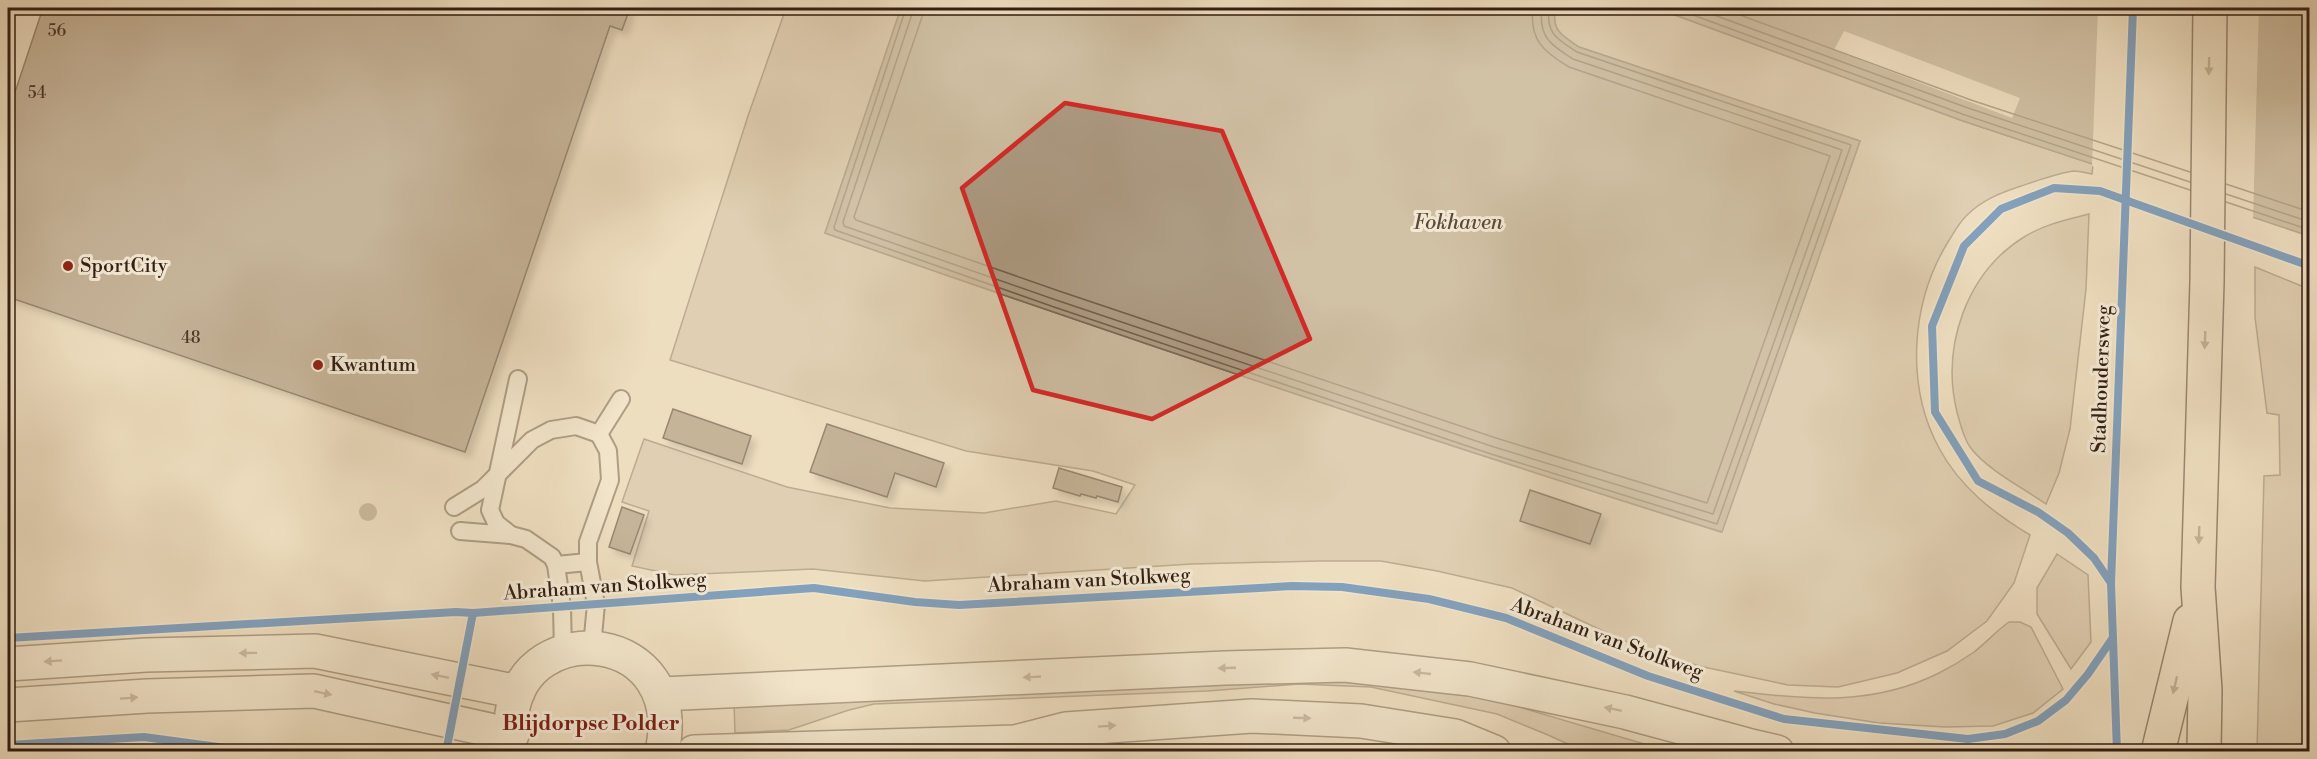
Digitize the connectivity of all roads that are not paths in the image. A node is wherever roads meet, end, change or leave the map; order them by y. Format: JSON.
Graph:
{"nodes":[{"id":1,"x":2210,"y":8,"type":"edge"},
{"id":2,"x":518,"y":379,"type":"dead end"},
{"id":3,"x":621,"y":399,"type":"dead end"},
{"id":4,"x":599,"y":434,"type":"junction"},
{"id":5,"x":498,"y":475,"type":"junction"},
{"id":6,"x":454,"y":507,"type":"dead end"},
{"id":7,"x":460,"y":531,"type":"dead end"},
{"id":8,"x":511,"y":535,"type":"junction"},
{"id":9,"x":588,"y":562,"type":"junction"},
{"id":10,"x":556,"y":565,"type":"junction"},
{"id":11,"x":2198,"y":587,"type":"junction"},
{"id":12,"x":578,"y":649,"type":"junction"},
{"id":13,"x":8,"y":664,"type":"edge"},
{"id":14,"x":518,"y":692,"type":"junction"},
{"id":15,"x":661,"y":694,"type":"junction"},
{"id":16,"x":8,"y":705,"type":"edge"},
{"id":17,"x":1015,"y":742,"type":"junction"},
{"id":18,"x":514,"y":743,"type":"edge"},
{"id":19,"x":662,"y":752,"type":"edge"},
{"id":20,"x":694,"y":752,"type":"edge"},
{"id":21,"x":1118,"y":752,"type":"edge"},
{"id":22,"x":1494,"y":752,"type":"edge"},
{"id":23,"x":1777,"y":752,"type":"edge"},
{"id":24,"x":2158,"y":752,"type":"edge"},
{"id":25,"x":2204,"y":752,"type":"edge"}],
"edges":[{"from":1,"to":11,"type":"main road","one_way":true},
{"from":2,"to":5,"type":"lane"},
{"from":3,"to":4,"type":"lane"},
{"from":4,"to":5,"type":"lane"},
{"from":4,"to":9,"type":"lane"},
{"from":5,"to":6,"type":"lane"},
{"from":5,"to":8,"type":"lane"},
{"from":7,"to":8,"type":"lane"},
{"from":8,"to":10,"type":"lane"},
{"from":9,"to":10,"type":"lane"},
{"from":9,"to":12,"type":"lane"},
{"from":10,"to":12,"type":"lane"},
{"from":11,"to":24,"type":"main road","one_way":true},
{"from":11,"to":25,"type":"main road"},
{"from":12,"to":14,"type":"street"},
{"from":12,"to":15,"type":"street"},
{"from":14,"to":13,"type":"street","one_way":true},
{"from":14,"to":18,"type":"street"},
{"from":15,"to":19,"type":"street"},
{"from":23,"to":15,"type":"street","one_way":true},
{"from":16,"to":18,"type":"street","one_way":true},
{"from":17,"to":20,"type":"street"},
{"from":17,"to":21,"type":"lane"},
{"from":17,"to":22,"type":"street","one_way":true}]}
